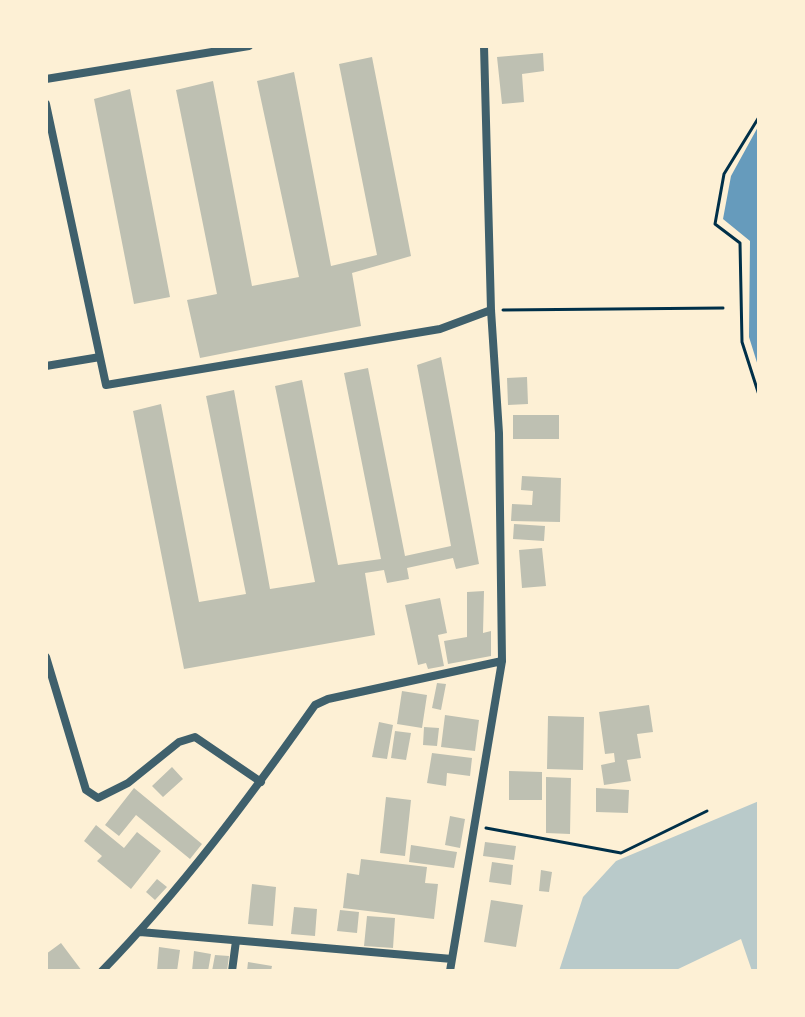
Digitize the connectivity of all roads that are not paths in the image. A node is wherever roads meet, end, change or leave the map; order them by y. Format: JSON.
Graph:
{"nodes":[{"id":1,"x":249,"y":46,"type":"edge"},
{"id":2,"x":484,"y":46,"type":"edge"},
{"id":3,"x":46,"y":79,"type":"edge"},
{"id":4,"x":46,"y":104,"type":"edge"},
{"id":5,"x":491,"y":310,"type":"junction"},
{"id":6,"x":100,"y":357,"type":"junction"},
{"id":7,"x":46,"y":366,"type":"edge"},
{"id":8,"x":46,"y":657,"type":"edge"},
{"id":9,"x":502,"y":661,"type":"junction"},
{"id":10,"x":261,"y":782,"type":"junction"},
{"id":11,"x":140,"y":932,"type":"junction"},
{"id":12,"x":236,"y":941,"type":"junction"},
{"id":13,"x":452,"y":959,"type":"junction"},
{"id":14,"x":102,"y":971,"type":"edge"},
{"id":15,"x":232,"y":971,"type":"edge"},
{"id":16,"x":450,"y":971,"type":"edge"}],
"edges":[{"from":1,"to":3,"type":"street"},
{"from":2,"to":5,"type":"street"},
{"from":4,"to":6,"type":"street"},
{"from":5,"to":6,"type":"street"},
{"from":5,"to":9,"type":"street"},
{"from":6,"to":7,"type":"street"},
{"from":8,"to":10,"type":"street"},
{"from":9,"to":10,"type":"street"},
{"from":9,"to":13,"type":"street"},
{"from":10,"to":11,"type":"street"},
{"from":11,"to":12,"type":"street"},
{"from":11,"to":14,"type":"street"},
{"from":12,"to":13,"type":"street"},
{"from":12,"to":15,"type":"street"},
{"from":13,"to":16,"type":"street"}]}
